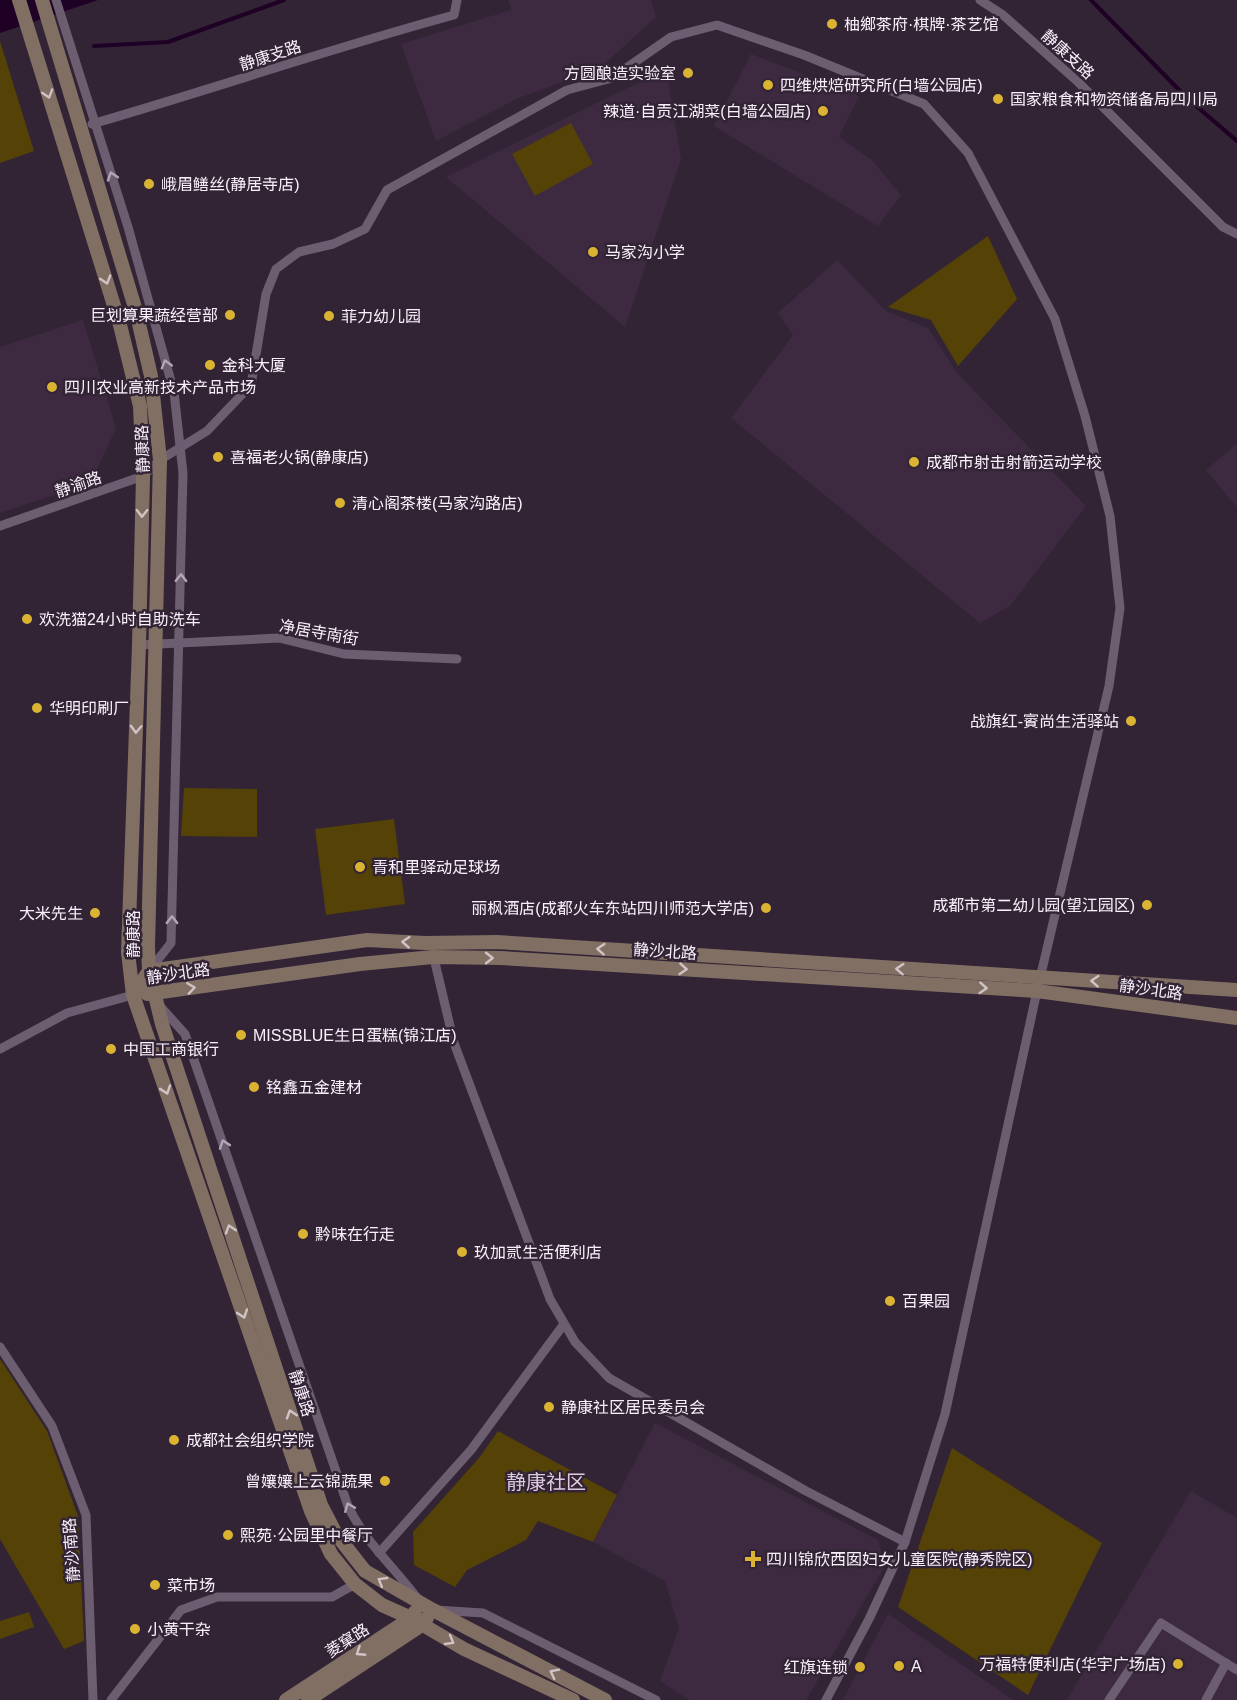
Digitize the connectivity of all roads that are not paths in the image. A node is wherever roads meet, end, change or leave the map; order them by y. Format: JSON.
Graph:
{"nodes":[{"id":1,"x":19,"y":0,"type":"edge"},
{"id":2,"x":42,"y":0,"type":"edge"},
{"id":3,"x":56,"y":0,"type":"edge"},
{"id":4,"x":457,"y":0,"type":"edge"},
{"id":5,"x":980,"y":0,"type":"edge"},
{"id":6,"x":58,"y":29,"type":"junction"},
{"id":7,"x":95,"y":123,"type":"junction"},
{"id":8,"x":80,"y":127,"type":"junction"},
{"id":9,"x":1237,"y":233,"type":"edge"},
{"id":10,"x":180,"y":448,"type":"junction"},
{"id":11,"x":160,"y":460,"type":"junction"},
{"id":12,"x":142,"y":476,"type":"junction"},
{"id":13,"x":0,"y":526,"type":"edge"},
{"id":14,"x":179,"y":643,"type":"junction"},
{"id":15,"x":156,"y":644,"type":"junction"},
{"id":16,"x":139,"y":645,"type":"junction"},
{"id":17,"x":457,"y":659,"type":"dead end"},
{"id":18,"x":430,"y":943,"type":"junction"},
{"id":19,"x":433,"y":957,"type":"junction"},
{"id":20,"x":150,"y":971,"type":"junction"},
{"id":21,"x":1039,"y":984,"type":"junction"},
{"id":22,"x":1237,"y":990,"type":"edge"},
{"id":23,"x":133,"y":995,"type":"junction"},
{"id":24,"x":156,"y":998,"type":"junction"},
{"id":25,"x":1237,"y":1018,"type":"edge"},
{"id":26,"x":0,"y":1049,"type":"edge"},
{"id":27,"x":564,"y":1324,"type":"junction"},
{"id":28,"x":0,"y":1347,"type":"edge"},
{"id":29,"x":905,"y":1542,"type":"junction"},
{"id":30,"x":379,"y":1553,"type":"junction"},
{"id":31,"x":355,"y":1584,"type":"junction"},
{"id":32,"x":428,"y":1608,"type":"junction"},
{"id":33,"x":417,"y":1621,"type":"junction"},
{"id":34,"x":1226,"y":1663,"type":"junction"},
{"id":35,"x":1237,"y":1670,"type":"edge"},
{"id":36,"x":93,"y":1700,"type":"edge"},
{"id":37,"x":111,"y":1700,"type":"edge"},
{"id":38,"x":286,"y":1700,"type":"edge"},
{"id":39,"x":308,"y":1700,"type":"edge"},
{"id":40,"x":573,"y":1700,"type":"edge"},
{"id":41,"x":606,"y":1700,"type":"edge"},
{"id":42,"x":656,"y":1700,"type":"edge"},
{"id":43,"x":826,"y":1700,"type":"edge"},
{"id":44,"x":1109,"y":1700,"type":"edge"},
{"id":45,"x":1206,"y":1700,"type":"edge"}],
"edges":[{"from":1,"to":12,"type":"main road","name":"静康路","one_way":true},
{"from":2,"to":6,"type":"main road","name":"静康路"},
{"from":3,"to":6,"type":"street"},
{"from":4,"to":7,"type":"street","name":"静康支路"},
{"from":5,"to":9,"type":"street","name":"静康支路"},
{"from":6,"to":7,"type":"street"},
{"from":6,"to":8,"type":"main road","name":"静康路"},
{"from":7,"to":8,"type":"street","name":"静康支路"},
{"from":10,"to":7,"type":"street","one_way":true},
{"from":8,"to":11,"type":"main road","name":"静康路"},
{"from":10,"to":11,"type":"street","name":"静渝路"},
{"from":14,"to":10,"type":"street","one_way":true},
{"from":10,"to":21,"type":"street","name":"静渝路"},
{"from":11,"to":12,"type":"street","name":"静渝路"},
{"from":11,"to":15,"type":"main road","name":"静康路"},
{"from":12,"to":13,"type":"street","name":"静渝路"},
{"from":12,"to":16,"type":"main road","name":"静康路","one_way":true},
{"from":14,"to":15,"type":"street","name":"净居寺南街"},
{"from":14,"to":17,"type":"street","name":"净居寺南街"},
{"from":20,"to":14,"type":"street","one_way":true},
{"from":15,"to":16,"type":"street","name":"净居寺南街"},
{"from":15,"to":20,"type":"main road","name":"静康路"},
{"from":16,"to":23,"type":"main road","name":"静康路","one_way":true},
{"from":18,"to":19,"type":"street"},
{"from":18,"to":20,"type":"main road","name":"静沙北路","one_way":true},
{"from":21,"to":18,"type":"main road","name":"静沙北路","one_way":true},
{"from":19,"to":21,"type":"main road","name":"静沙北路","one_way":true},
{"from":24,"to":19,"type":"main road","name":"静沙北路","one_way":true},
{"from":19,"to":27,"type":"street"},
{"from":20,"to":23,"type":"main road","name":"静沙北路"},
{"from":20,"to":24,"type":"main road","name":"静康路"},
{"from":22,"to":21,"type":"main road","name":"静沙北路","one_way":true},
{"from":21,"to":25,"type":"main road","name":"静沙北路"},
{"from":21,"to":29,"type":"street","name":"静渝路"},
{"from":23,"to":24,"type":"main road","name":"静沙北路"},
{"from":23,"to":26,"type":"street"},
{"from":23,"to":31,"type":"main road","name":"静康路","one_way":true},
{"from":30,"to":24,"type":"street","one_way":true},
{"from":32,"to":24,"type":"main road","name":"静康路","one_way":true},
{"from":27,"to":29,"type":"street"},
{"from":27,"to":30,"type":"street"},
{"from":28,"to":36,"type":"street","name":"静沙南路"},
{"from":29,"to":43,"type":"street","name":"静渝路"},
{"from":30,"to":32,"type":"street"},
{"from":31,"to":33,"type":"main road","name":"静康路"},
{"from":31,"to":37,"type":"street"},
{"from":32,"to":33,"type":"main road","name":"菱窠路"},
{"from":41,"to":32,"type":"main road","name":"静康路","one_way":true},
{"from":32,"to":42,"type":"street"},
{"from":33,"to":38,"type":"main road","name":"菱窠路","one_way":true},
{"from":33,"to":39,"type":"main road","name":"菱窠路"},
{"from":33,"to":40,"type":"main road","name":"静康路","one_way":true},
{"from":34,"to":35,"type":"street"},
{"from":34,"to":44,"type":"street"},
{"from":34,"to":45,"type":"street"}]}
